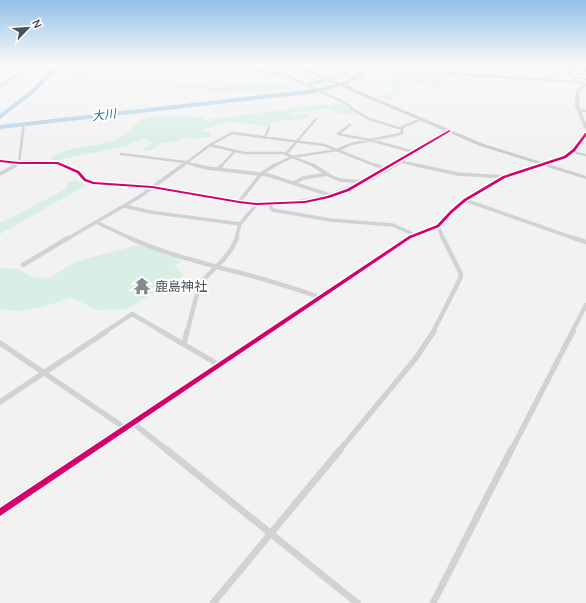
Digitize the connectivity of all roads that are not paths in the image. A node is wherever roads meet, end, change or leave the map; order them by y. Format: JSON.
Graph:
{"nodes":[{"id":1,"x":320,"y":91,"type":"edge"},
{"id":2,"x":355,"y":91,"type":"edge"},
{"id":3,"x":578,"y":91,"type":"edge"},
{"id":4,"x":579,"y":110,"type":"junction"},
{"id":5,"x":586,"y":111,"type":"edge"},
{"id":6,"x":316,"y":119,"type":"dead end"},
{"id":7,"x":422,"y":120,"type":"junction"},
{"id":8,"x":23,"y":124,"type":"dead end"},
{"id":9,"x":350,"y":125,"type":"dead end"},
{"id":10,"x":269,"y":127,"type":"dead end"},
{"id":11,"x":586,"y":128,"type":"edge"},
{"id":12,"x":402,"y":129,"type":"junction"},
{"id":13,"x":450,"y":131,"type":"junction"},
{"id":14,"x":586,"y":134,"type":"edge"},
{"id":15,"x":265,"y":138,"type":"junction"},
{"id":16,"x":370,"y":140,"type":"junction"},
{"id":17,"x":297,"y":141,"type":"junction"},
{"id":18,"x":210,"y":145,"type":"junction"},
{"id":19,"x":337,"y":150,"type":"junction"},
{"id":20,"x":234,"y":152,"type":"junction"},
{"id":21,"x":414,"y":152,"type":"junction"},
{"id":22,"x":572,"y":152,"type":"junction"},
{"id":23,"x":121,"y":154,"type":"dead end"},
{"id":24,"x":286,"y":154,"type":"junction"},
{"id":25,"x":586,"y":155,"type":"edge"},
{"id":26,"x":292,"y":157,"type":"junction"},
{"id":27,"x":0,"y":161,"type":"edge"},
{"id":28,"x":185,"y":162,"type":"junction"},
{"id":29,"x":399,"y":162,"type":"junction"},
{"id":30,"x":18,"y":163,"type":"junction"},
{"id":31,"x":541,"y":164,"type":"junction"},
{"id":32,"x":219,"y":168,"type":"junction"},
{"id":33,"x":386,"y":169,"type":"junction"},
{"id":34,"x":0,"y":174,"type":"edge"},
{"id":35,"x":261,"y":174,"type":"junction"},
{"id":36,"x":328,"y":174,"type":"junction"},
{"id":37,"x":504,"y":177,"type":"junction"},
{"id":38,"x":586,"y":178,"type":"edge"},
{"id":39,"x":85,"y":180,"type":"joint"},
{"id":40,"x":363,"y":182,"type":"junction"},
{"id":41,"x":294,"y":183,"type":"junction"},
{"id":42,"x":152,"y":187,"type":"junction"},
{"id":43,"x":333,"y":196,"type":"junction"},
{"id":44,"x":465,"y":200,"type":"junction"},
{"id":45,"x":239,"y":202,"type":"junction"},
{"id":46,"x":257,"y":204,"type":"junction"},
{"id":47,"x":271,"y":204,"type":"junction"},
{"id":48,"x":124,"y":206,"type":"junction"},
{"id":49,"x":96,"y":222,"type":"junction"},
{"id":50,"x":240,"y":224,"type":"junction"},
{"id":51,"x":438,"y":226,"type":"junction"},
{"id":52,"x":415,"y":235,"type":"junction"},
{"id":53,"x":586,"y":242,"type":"edge"},
{"id":54,"x":23,"y":265,"type":"dead end"},
{"id":55,"x":217,"y":266,"type":"junction"},
{"id":56,"x":319,"y":297,"type":"junction"},
{"id":57,"x":586,"y":305,"type":"edge"},
{"id":58,"x":0,"y":343,"type":"edge"},
{"id":59,"x":184,"y":344,"type":"junction"},
{"id":60,"x":219,"y":365,"type":"junction"},
{"id":61,"x":42,"y":373,"type":"junction"},
{"id":62,"x":0,"y":402,"type":"edge"},
{"id":63,"x":133,"y":423,"type":"junction"},
{"id":64,"x":125,"y":428,"type":"junction"},
{"id":65,"x":0,"y":512,"type":"edge"},
{"id":66,"x":270,"y":533,"type":"junction"},
{"id":67,"x":212,"y":603,"type":"edge"},
{"id":68,"x":357,"y":603,"type":"edge"},
{"id":69,"x":433,"y":603,"type":"edge"}],
"edges":[{"from":1,"to":12,"type":"street"},
{"from":2,"to":7,"type":"main road"},
{"from":3,"to":4,"type":"street"},
{"from":4,"to":5,"type":"street"},
{"from":4,"to":11,"type":"street"},
{"from":6,"to":17,"type":"street"},
{"from":7,"to":12,"type":"street"},
{"from":7,"to":13,"type":"main road"},
{"from":8,"to":30,"type":"street"},
{"from":9,"to":16,"type":"street"},
{"from":10,"to":15,"type":"street"},
{"from":12,"to":16,"type":"street"},
{"from":13,"to":21,"type":"street"},
{"from":13,"to":31,"type":"main road"},
{"from":14,"to":22,"type":"street"},
{"from":15,"to":17,"type":"street"},
{"from":15,"to":18,"type":"street"},
{"from":16,"to":19,"type":"street"},
{"from":16,"to":21,"type":"street"},
{"from":17,"to":19,"type":"street"},
{"from":17,"to":24,"type":"street"},
{"from":18,"to":20,"type":"street"},
{"from":18,"to":28,"type":"street"},
{"from":19,"to":26,"type":"street"},
{"from":19,"to":33,"type":"street"},
{"from":20,"to":24,"type":"street"},
{"from":20,"to":32,"type":"street"},
{"from":21,"to":29,"type":"street"},
{"from":22,"to":25,"type":"street"},
{"from":22,"to":31,"type":"street"},
{"from":23,"to":28,"type":"street"},
{"from":24,"to":26,"type":"street"},
{"from":26,"to":35,"type":"street"},
{"from":26,"to":36,"type":"street"},
{"from":27,"to":30,"type":"street"},
{"from":28,"to":32,"type":"street"},
{"from":28,"to":42,"type":"street"},
{"from":29,"to":33,"type":"street"},
{"from":29,"to":37,"type":"street"},
{"from":30,"to":34,"type":"street"},
{"from":30,"to":39,"type":"street"},
{"from":31,"to":37,"type":"street"},
{"from":31,"to":38,"type":"main road"},
{"from":32,"to":35,"type":"street"},
{"from":33,"to":40,"type":"street"},
{"from":35,"to":41,"type":"street"},
{"from":35,"to":45,"type":"street"},
{"from":36,"to":40,"type":"street"},
{"from":36,"to":41,"type":"street"},
{"from":37,"to":44,"type":"street"},
{"from":39,"to":42,"type":"street"},
{"from":40,"to":43,"type":"street"},
{"from":41,"to":43,"type":"street"},
{"from":42,"to":45,"type":"street"},
{"from":42,"to":48,"type":"street"},
{"from":43,"to":47,"type":"street"},
{"from":44,"to":51,"type":"street"},
{"from":44,"to":53,"type":"street"},
{"from":45,"to":46,"type":"street"},
{"from":46,"to":47,"type":"street"},
{"from":46,"to":50,"type":"street"},
{"from":47,"to":52,"type":"street"},
{"from":48,"to":49,"type":"street"},
{"from":48,"to":50,"type":"street"},
{"from":49,"to":54,"type":"street"},
{"from":49,"to":55,"type":"street"},
{"from":50,"to":55,"type":"street"},
{"from":51,"to":52,"type":"street"},
{"from":51,"to":66,"type":"street"},
{"from":52,"to":56,"type":"street"},
{"from":55,"to":56,"type":"street"},
{"from":55,"to":59,"type":"street"},
{"from":56,"to":60,"type":"street"},
{"from":57,"to":69,"type":"street"},
{"from":58,"to":61,"type":"street"},
{"from":59,"to":60,"type":"street"},
{"from":59,"to":61,"type":"street"},
{"from":60,"to":63,"type":"street"},
{"from":61,"to":62,"type":"street"},
{"from":61,"to":64,"type":"street"},
{"from":63,"to":64,"type":"street"},
{"from":63,"to":66,"type":"street"},
{"from":64,"to":65,"type":"street"},
{"from":66,"to":67,"type":"street"},
{"from":66,"to":68,"type":"street"}]}
